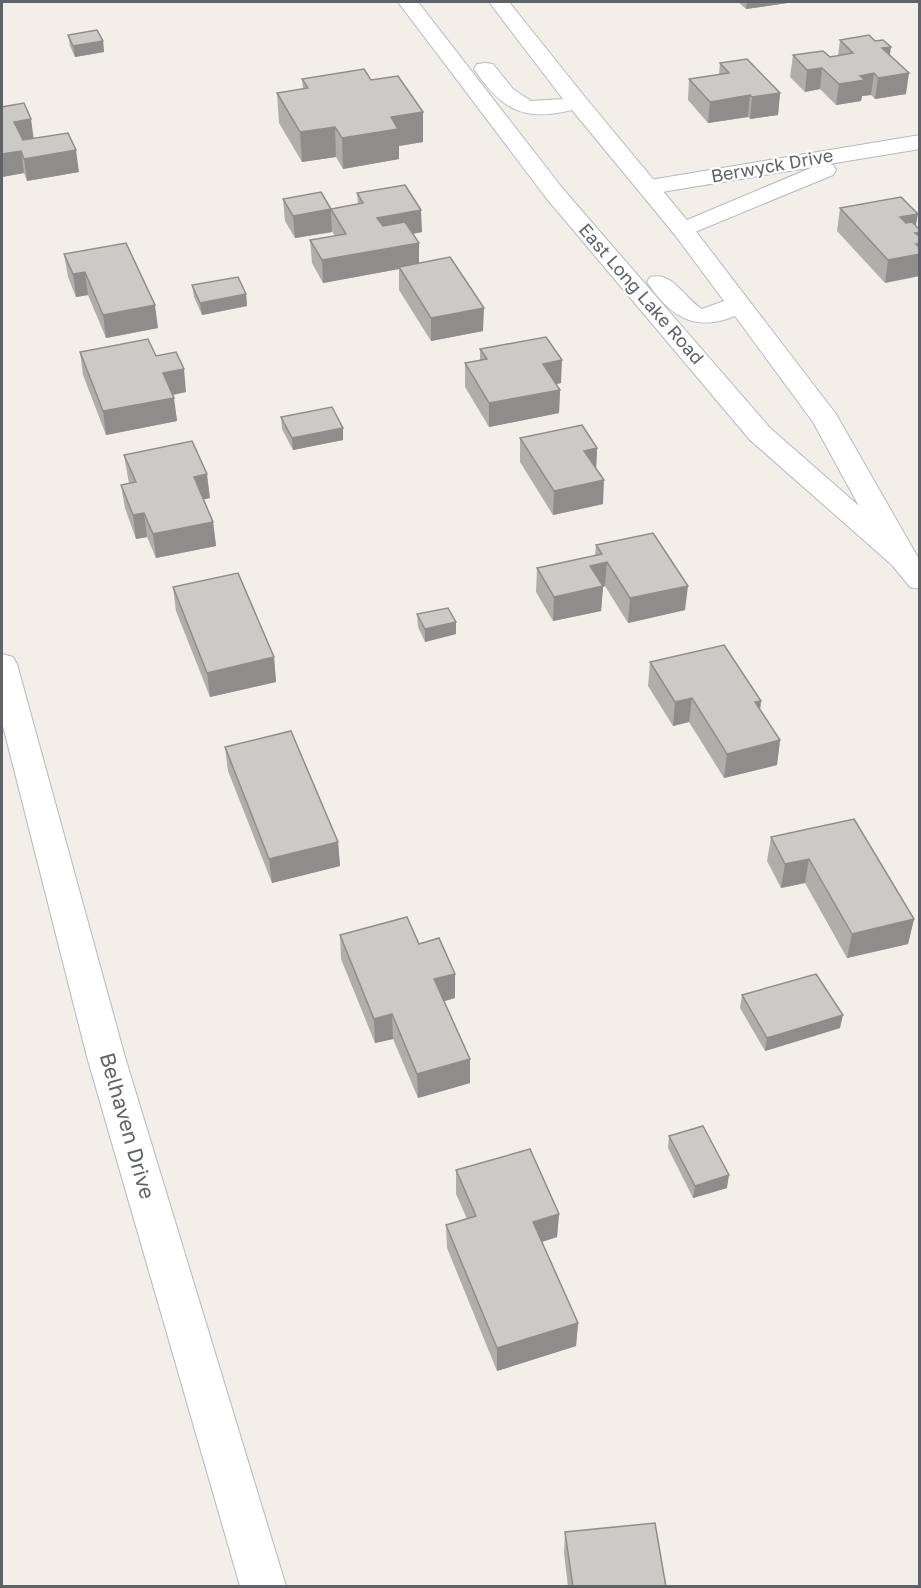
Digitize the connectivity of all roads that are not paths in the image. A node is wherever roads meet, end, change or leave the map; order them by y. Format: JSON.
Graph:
{"nodes":[{"id":1,"x":408,"y":2,"type":"edge"},
{"id":2,"x":432,"y":2,"type":"edge"},
{"id":3,"x":500,"y":2,"type":"edge"},
{"id":4,"x":577,"y":102,"type":"junction"},
{"id":5,"x":920,"y":142,"type":"edge"},
{"id":6,"x":895,"y":147,"type":"junction"},
{"id":7,"x":544,"y":181,"type":"junction"},
{"id":8,"x":650,"y":187,"type":"junction"},
{"id":9,"x":683,"y":230,"type":"junction"},
{"id":10,"x":738,"y":304,"type":"junction"},
{"id":11,"x":911,"y":569,"type":"edge"},
{"id":12,"x":2,"y":664,"type":"edge"},
{"id":13,"x":263,"y":1587,"type":"edge"}],
"edges":[{"from":1,"to":7,"type":"main road","name":"East Long Lake Road"},
{"from":2,"to":4,"type":"main road"},
{"from":3,"to":4,"type":"main road","name":"East Long Lake Road"},
{"from":4,"to":8,"type":"main road","name":"East Long Lake Road"},
{"from":5,"to":6,"type":"main road","name":"Berwyck Drive"},
{"from":6,"to":8,"type":"main road","name":"Berwyck Drive"},
{"from":6,"to":9,"type":"main road","name":"Berwyck Drive"},
{"from":7,"to":10,"type":"main road"},
{"from":7,"to":11,"type":"main road","name":"East Long Lake Road"},
{"from":8,"to":9,"type":"main road","name":"East Long Lake Road"},
{"from":9,"to":10,"type":"main road","name":"East Long Lake Road"},
{"from":10,"to":11,"type":"main road","name":"East Long Lake Road"},
{"from":12,"to":13,"type":"main road","name":"Belhaven Drive"}]}
